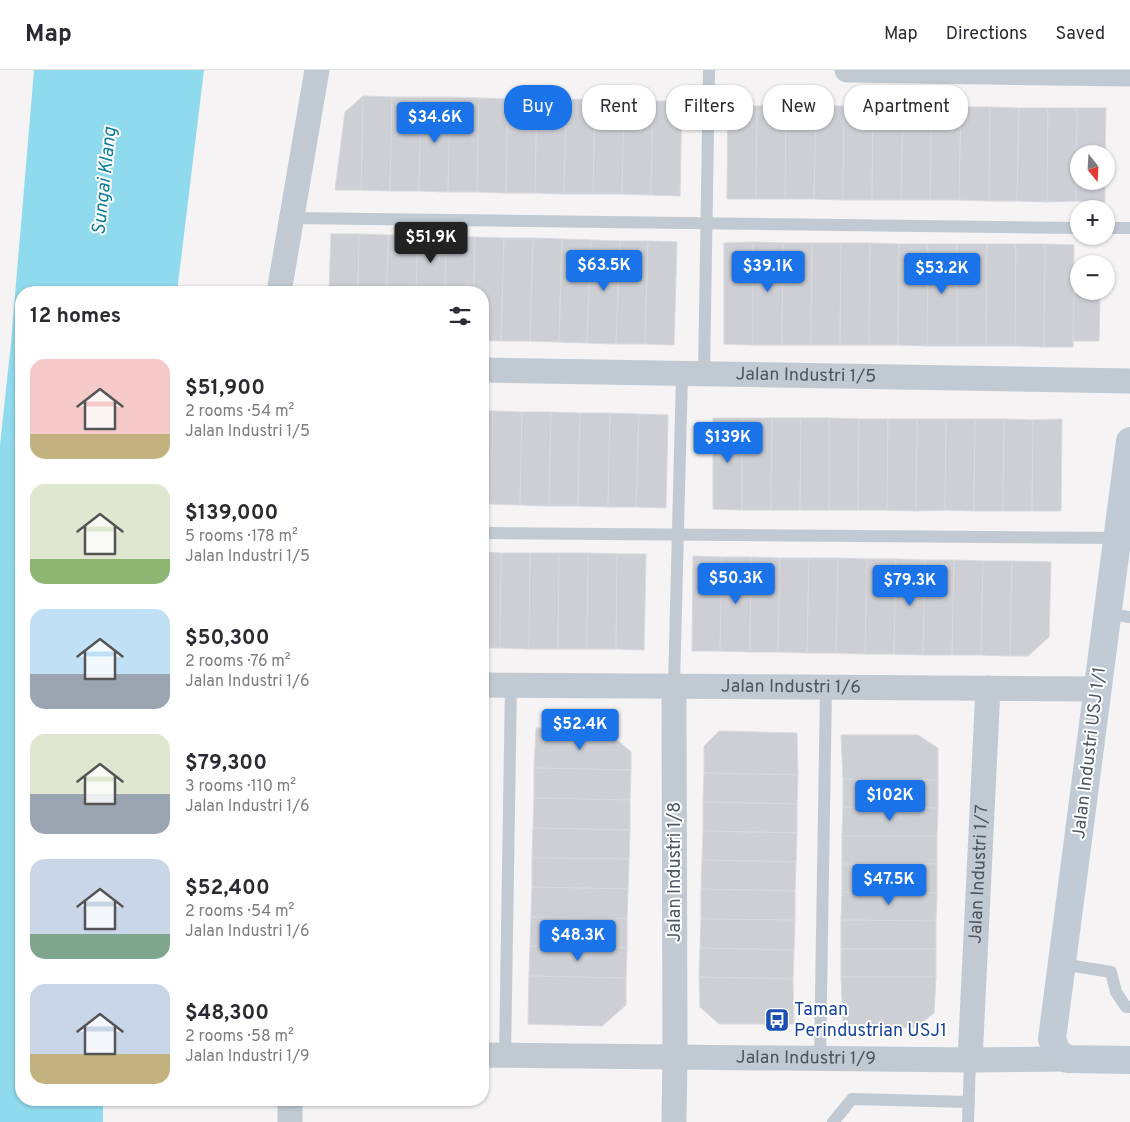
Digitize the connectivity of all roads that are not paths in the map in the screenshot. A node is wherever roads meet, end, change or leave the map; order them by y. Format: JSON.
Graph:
{"nodes":[{"id":1,"x":317,"y":70,"type":"edge"},
{"id":2,"x":709,"y":70,"type":"edge"},
{"id":3,"x":847,"y":70,"type":"edge"},
{"id":4,"x":1130,"y":74,"type":"edge"},
{"id":5,"x":292,"y":218,"type":"junction"},
{"id":6,"x":706,"y":223,"type":"junction"},
{"id":7,"x":1070,"y":228,"type":"edge"},
{"id":8,"x":1115,"y":228,"type":"edge"},
{"id":9,"x":1130,"y":228,"type":"edge"},
{"id":10,"x":280,"y":286,"type":"edge"},
{"id":11,"x":489,"y":370,"type":"edge"},
{"id":12,"x":693,"y":374,"type":"junction"},
{"id":13,"x":1130,"y":381,"type":"edge"},
{"id":14,"x":1130,"y":441,"type":"edge"},
{"id":15,"x":1128,"y":473,"type":"edge"},
{"id":16,"x":489,"y":533,"type":"edge"},
{"id":17,"x":678,"y":535,"type":"junction"},
{"id":18,"x":1117,"y":538,"type":"junction"},
{"id":19,"x":1119,"y":615,"type":"edge"},
{"id":20,"x":489,"y":685,"type":"edge"},
{"id":21,"x":511,"y":685,"type":"junction"},
{"id":22,"x":674,"y":686,"type":"junction"},
{"id":23,"x":826,"y":687,"type":"junction"},
{"id":24,"x":988,"y":688,"type":"junction"},
{"id":25,"x":1098,"y":689,"type":"junction"},
{"id":26,"x":1062,"y":964,"type":"junction"},
{"id":27,"x":1130,"y":1007,"type":"edge"},
{"id":28,"x":494,"y":1055,"type":"edge"},
{"id":29,"x":675,"y":1058,"type":"junction"},
{"id":30,"x":820,"y":1059,"type":"junction"},
{"id":31,"x":1068,"y":1059,"type":"junction"},
{"id":32,"x":970,"y":1060,"type":"junction"},
{"id":33,"x":1130,"y":1060,"type":"edge"},
{"id":34,"x":969,"y":1102,"type":"junction"},
{"id":35,"x":290,"y":1106,"type":"edge"},
{"id":36,"x":290,"y":1122,"type":"edge"},
{"id":37,"x":674,"y":1122,"type":"edge"},
{"id":38,"x":833,"y":1122,"type":"edge"},
{"id":39,"x":968,"y":1122,"type":"edge"}],
"edges":[{"from":1,"to":5,"type":"street"},
{"from":2,"to":6,"type":"lane"},
{"from":3,"to":4,"type":"street"},
{"from":5,"to":6,"type":"lane"},
{"from":5,"to":10,"type":"street"},
{"from":6,"to":7,"type":"lane"},
{"from":6,"to":12,"type":"lane"},
{"from":8,"to":9,"type":"lane"},
{"from":11,"to":12,"type":"street","name":"Jalan Industri 1/5"},
{"from":12,"to":13,"type":"street","name":"Jalan Industri 1/5"},
{"from":12,"to":17,"type":"lane"},
{"from":14,"to":15,"type":"street","name":"Jalan Industri USJ 1/1"},
{"from":15,"to":18,"type":"street","name":"Jalan Industri USJ 1/1"},
{"from":16,"to":17,"type":"lane"},
{"from":17,"to":18,"type":"lane"},
{"from":17,"to":22,"type":"lane"},
{"from":18,"to":19,"type":"street","name":"Jalan Industri USJ 1/1"},
{"from":19,"to":25,"type":"street","name":"Jalan Industri USJ 1/1"},
{"from":20,"to":21,"type":"street","name":"Jalan Industri 1/6"},
{"from":21,"to":22,"type":"street","name":"Jalan Industri 1/6"},
{"from":21,"to":28,"type":"lane"},
{"from":22,"to":23,"type":"street","name":"Jalan Industri 1/6"},
{"from":22,"to":29,"type":"street","name":"Jalan Industri 1/8"},
{"from":23,"to":24,"type":"street","name":"Jalan Industri 1/6"},
{"from":23,"to":30,"type":"lane"},
{"from":24,"to":25,"type":"street","name":"Jalan Industri 1/6"},
{"from":24,"to":32,"type":"street","name":"Jalan Industri 1/7"},
{"from":25,"to":26,"type":"street","name":"Jalan Industri USJ 1/1"},
{"from":26,"to":27,"type":"lane"},
{"from":26,"to":31,"type":"street","name":"Jalan Industri USJ 1/1"},
{"from":28,"to":29,"type":"street","name":"Jalan Industri 1/9"},
{"from":29,"to":30,"type":"street","name":"Jalan Industri 1/9"},
{"from":29,"to":37,"type":"street","name":"Jalan Industri 1/8"},
{"from":30,"to":32,"type":"street","name":"Jalan Industri 1/9"},
{"from":31,"to":32,"type":"street","name":"Jalan Industri 1/9"},
{"from":31,"to":33,"type":"street","name":"Jalan Industri 1/9"},
{"from":32,"to":34,"type":"lane"},
{"from":34,"to":38,"type":"lane"},
{"from":34,"to":39,"type":"lane"},
{"from":35,"to":36,"type":"street"}]}
